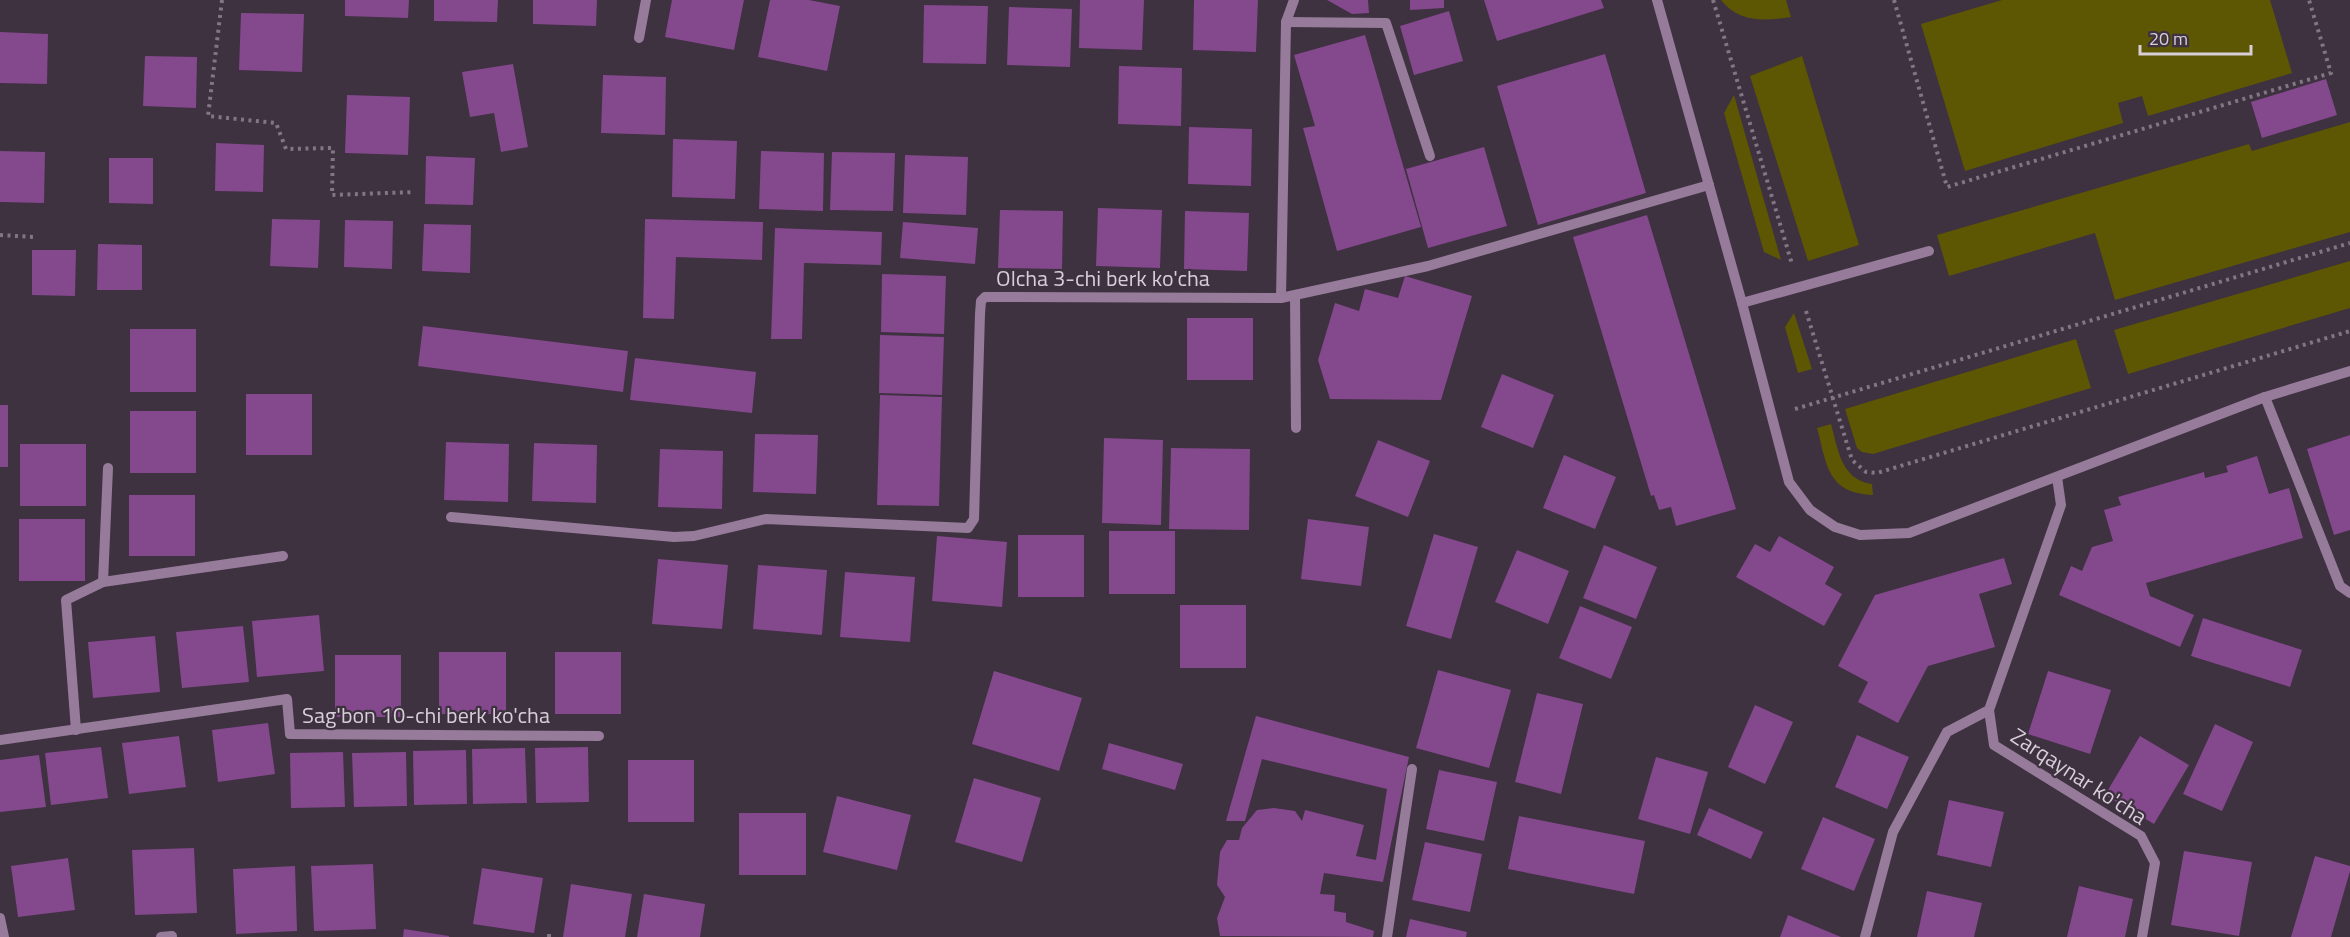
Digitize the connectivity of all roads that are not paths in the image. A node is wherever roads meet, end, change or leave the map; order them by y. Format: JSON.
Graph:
{"nodes":[{"id":1,"x":646,"y":0,"type":"edge"},
{"id":2,"x":1294,"y":0,"type":"edge"},
{"id":3,"x":1657,"y":0,"type":"edge"},
{"id":4,"x":1286,"y":22,"type":"junction"},
{"id":5,"x":639,"y":38,"type":"dead end"},
{"id":6,"x":1430,"y":156,"type":"dead end"},
{"id":7,"x":1709,"y":185,"type":"junction"},
{"id":8,"x":1929,"y":251,"type":"dead end"},
{"id":9,"x":1295,"y":295,"type":"junction"},
{"id":10,"x":1281,"y":298,"type":"junction"},
{"id":11,"x":1742,"y":303,"type":"junction"},
{"id":12,"x":2350,"y":371,"type":"edge"},
{"id":13,"x":2265,"y":397,"type":"junction"},
{"id":14,"x":1296,"y":428,"type":"dead end"},
{"id":15,"x":108,"y":468,"type":"dead end"},
{"id":16,"x":2057,"y":477,"type":"junction"},
{"id":17,"x":451,"y":517,"type":"dead end"},
{"id":18,"x":283,"y":556,"type":"dead end"},
{"id":19,"x":103,"y":582,"type":"junction"},
{"id":20,"x":2350,"y":593,"type":"edge"},
{"id":21,"x":1989,"y":710,"type":"junction"},
{"id":22,"x":76,"y":730,"type":"junction"},
{"id":23,"x":599,"y":736,"type":"dead end"},
{"id":24,"x":0,"y":740,"type":"edge"},
{"id":25,"x":1412,"y":770,"type":"dead end"},
{"id":26,"x":0,"y":918,"type":"edge"},
{"id":27,"x":4,"y":937,"type":"edge"},
{"id":28,"x":1387,"y":937,"type":"edge"},
{"id":29,"x":1865,"y":937,"type":"edge"},
{"id":30,"x":2142,"y":937,"type":"edge"}],
"edges":[{"from":1,"to":5,"type":"street"},
{"from":2,"to":4,"type":"street"},
{"from":3,"to":7,"type":"street"},
{"from":4,"to":6,"type":"street"},
{"from":4,"to":10,"type":"street"},
{"from":7,"to":9,"type":"street"},
{"from":7,"to":11,"type":"street"},
{"from":8,"to":11,"type":"street"},
{"from":9,"to":10,"type":"street"},
{"from":9,"to":14,"type":"street"},
{"from":10,"to":17,"type":"street","name":"Olcha 3-chi berk ko'cha"},
{"from":11,"to":16,"type":"street"},
{"from":12,"to":13,"type":"street"},
{"from":13,"to":16,"type":"street"},
{"from":13,"to":20,"type":"street"},
{"from":15,"to":19,"type":"street"},
{"from":16,"to":21,"type":"street","name":"Zarqaynar ko'cha"},
{"from":18,"to":19,"type":"street"},
{"from":19,"to":22,"type":"street"},
{"from":21,"to":29,"type":"street"},
{"from":21,"to":30,"type":"street","name":"Zarqaynar ko'cha"},
{"from":22,"to":23,"type":"street","name":"Sag'bon 10-chi berk ko'cha"},
{"from":22,"to":24,"type":"street","name":"Sag'bon 10-chi berk ko'cha"},
{"from":25,"to":28,"type":"street"},
{"from":26,"to":27,"type":"street"}]}
